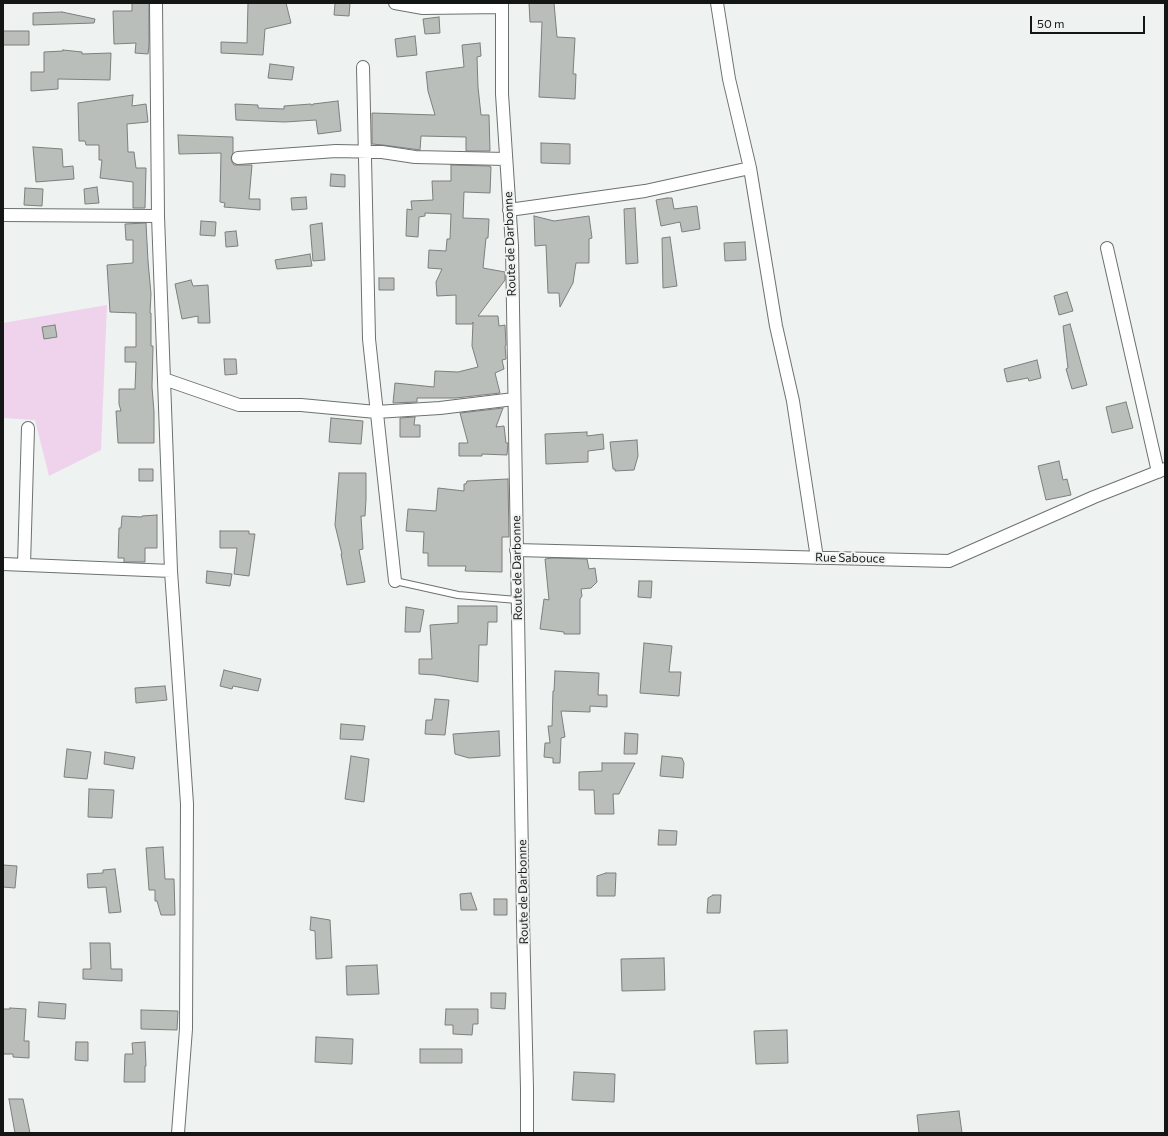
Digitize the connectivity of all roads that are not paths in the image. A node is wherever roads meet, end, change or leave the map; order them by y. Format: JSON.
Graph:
{"nodes":[{"id":1,"x":156,"y":3,"type":"edge"},
{"id":2,"x":394,"y":3,"type":"edge"},
{"id":3,"x":717,"y":3,"type":"edge"},
{"id":4,"x":502,"y":5,"type":"edge"},
{"id":5,"x":363,"y":67,"type":"dead end"},
{"id":6,"x":365,"y":152,"type":"junction"},
{"id":7,"x":238,"y":158,"type":"dead end"},
{"id":8,"x":506,"y":159,"type":"junction"},
{"id":9,"x":750,"y":168,"type":"junction"},
{"id":10,"x":510,"y":210,"type":"junction"},
{"id":11,"x":3,"y":215,"type":"edge"},
{"id":12,"x":158,"y":216,"type":"junction"},
{"id":13,"x":1107,"y":248,"type":"dead end"},
{"id":14,"x":164,"y":379,"type":"junction"},
{"id":15,"x":514,"y":399,"type":"junction"},
{"id":16,"x":376,"y":412,"type":"junction"},
{"id":17,"x":28,"y":428,"type":"dead end"},
{"id":18,"x":1162,"y":470,"type":"edge"},
{"id":19,"x":516,"y":550,"type":"junction"},
{"id":20,"x":817,"y":558,"type":"junction"},
{"id":21,"x":3,"y":564,"type":"edge"},
{"id":22,"x":24,"y":565,"type":"junction"},
{"id":23,"x":171,"y":571,"type":"junction"},
{"id":24,"x":394,"y":581,"type":"joint"},
{"id":25,"x":517,"y":600,"type":"junction"},
{"id":26,"x":178,"y":1133,"type":"edge"},
{"id":27,"x":527,"y":1133,"type":"edge"}],
"edges":[{"from":1,"to":12,"type":"street"},
{"from":2,"to":4,"type":"street"},
{"from":3,"to":9,"type":"street"},
{"from":4,"to":8,"type":"street","name":"Route de Darbonne"},
{"from":5,"to":6,"type":"street"},
{"from":6,"to":7,"type":"street"},
{"from":6,"to":8,"type":"street"},
{"from":6,"to":16,"type":"street"},
{"from":8,"to":10,"type":"street","name":"Route de Darbonne"},
{"from":9,"to":10,"type":"street"},
{"from":9,"to":20,"type":"street"},
{"from":10,"to":15,"type":"street","name":"Route de Darbonne"},
{"from":11,"to":12,"type":"street"},
{"from":12,"to":14,"type":"street"},
{"from":13,"to":18,"type":"street"},
{"from":14,"to":16,"type":"street"},
{"from":14,"to":23,"type":"street"},
{"from":15,"to":16,"type":"street"},
{"from":15,"to":19,"type":"street","name":"Route de Darbonne"},
{"from":16,"to":24,"type":"street"},
{"from":17,"to":22,"type":"street"},
{"from":18,"to":20,"type":"street","name":"Rue Sabouce"},
{"from":19,"to":20,"type":"street","name":"Rue Sabouce"},
{"from":19,"to":25,"type":"street","name":"Route de Darbonne"},
{"from":21,"to":22,"type":"street"},
{"from":22,"to":23,"type":"street"},
{"from":23,"to":26,"type":"street"},
{"from":24,"to":25,"type":"lane"},
{"from":25,"to":27,"type":"street","name":"Route de Darbonne"}]}
